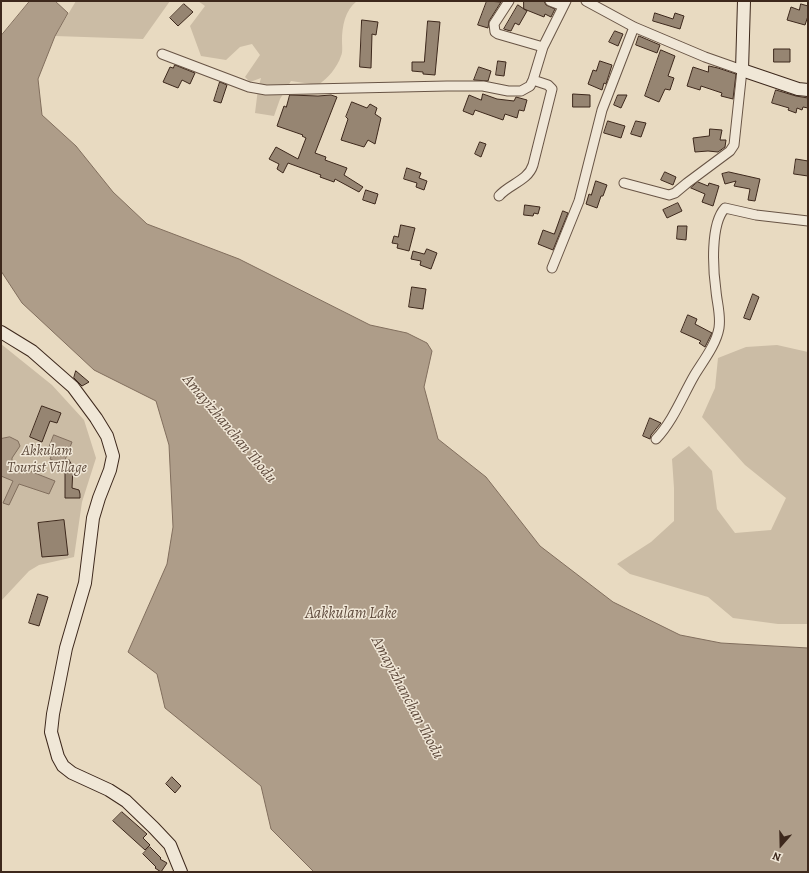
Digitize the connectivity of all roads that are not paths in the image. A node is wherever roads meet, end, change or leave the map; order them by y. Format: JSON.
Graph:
{"nodes":[{"id":1,"x":509,"y":1,"type":"edge"},
{"id":2,"x":550,"y":1,"type":"edge"},
{"id":3,"x":586,"y":1,"type":"edge"},
{"id":4,"x":744,"y":1,"type":"edge"},
{"id":5,"x":564,"y":4,"type":"edge"},
{"id":6,"x":634,"y":27,"type":"junction"},
{"id":7,"x":543,"y":46,"type":"junction"},
{"id":8,"x":162,"y":54,"type":"dead end"},
{"id":9,"x":742,"y":70,"type":"junction"},
{"id":10,"x":532,"y":80,"type":"junction"},
{"id":11,"x":808,"y":90,"type":"edge"},
{"id":12,"x":624,"y":183,"type":"dead end"},
{"id":13,"x":499,"y":196,"type":"dead end"},
{"id":14,"x":808,"y":221,"type":"edge"},
{"id":15,"x":552,"y":268,"type":"dead end"},
{"id":16,"x":1,"y":332,"type":"edge"},
{"id":17,"x":656,"y":439,"type":"dead end"},
{"id":18,"x":181,"y":872,"type":"edge"}],
"edges":[{"from":1,"to":7,"type":"street"},
{"from":2,"to":5,"type":"street"},
{"from":3,"to":6,"type":"street"},
{"from":4,"to":9,"type":"main road"},
{"from":5,"to":7,"type":"street"},
{"from":6,"to":9,"type":"street"},
{"from":6,"to":15,"type":"street"},
{"from":7,"to":10,"type":"street"},
{"from":8,"to":10,"type":"street"},
{"from":9,"to":11,"type":"main road"},
{"from":9,"to":12,"type":"street"},
{"from":10,"to":13,"type":"street"},
{"from":14,"to":17,"type":"street"},
{"from":16,"to":18,"type":"main road"}]}
